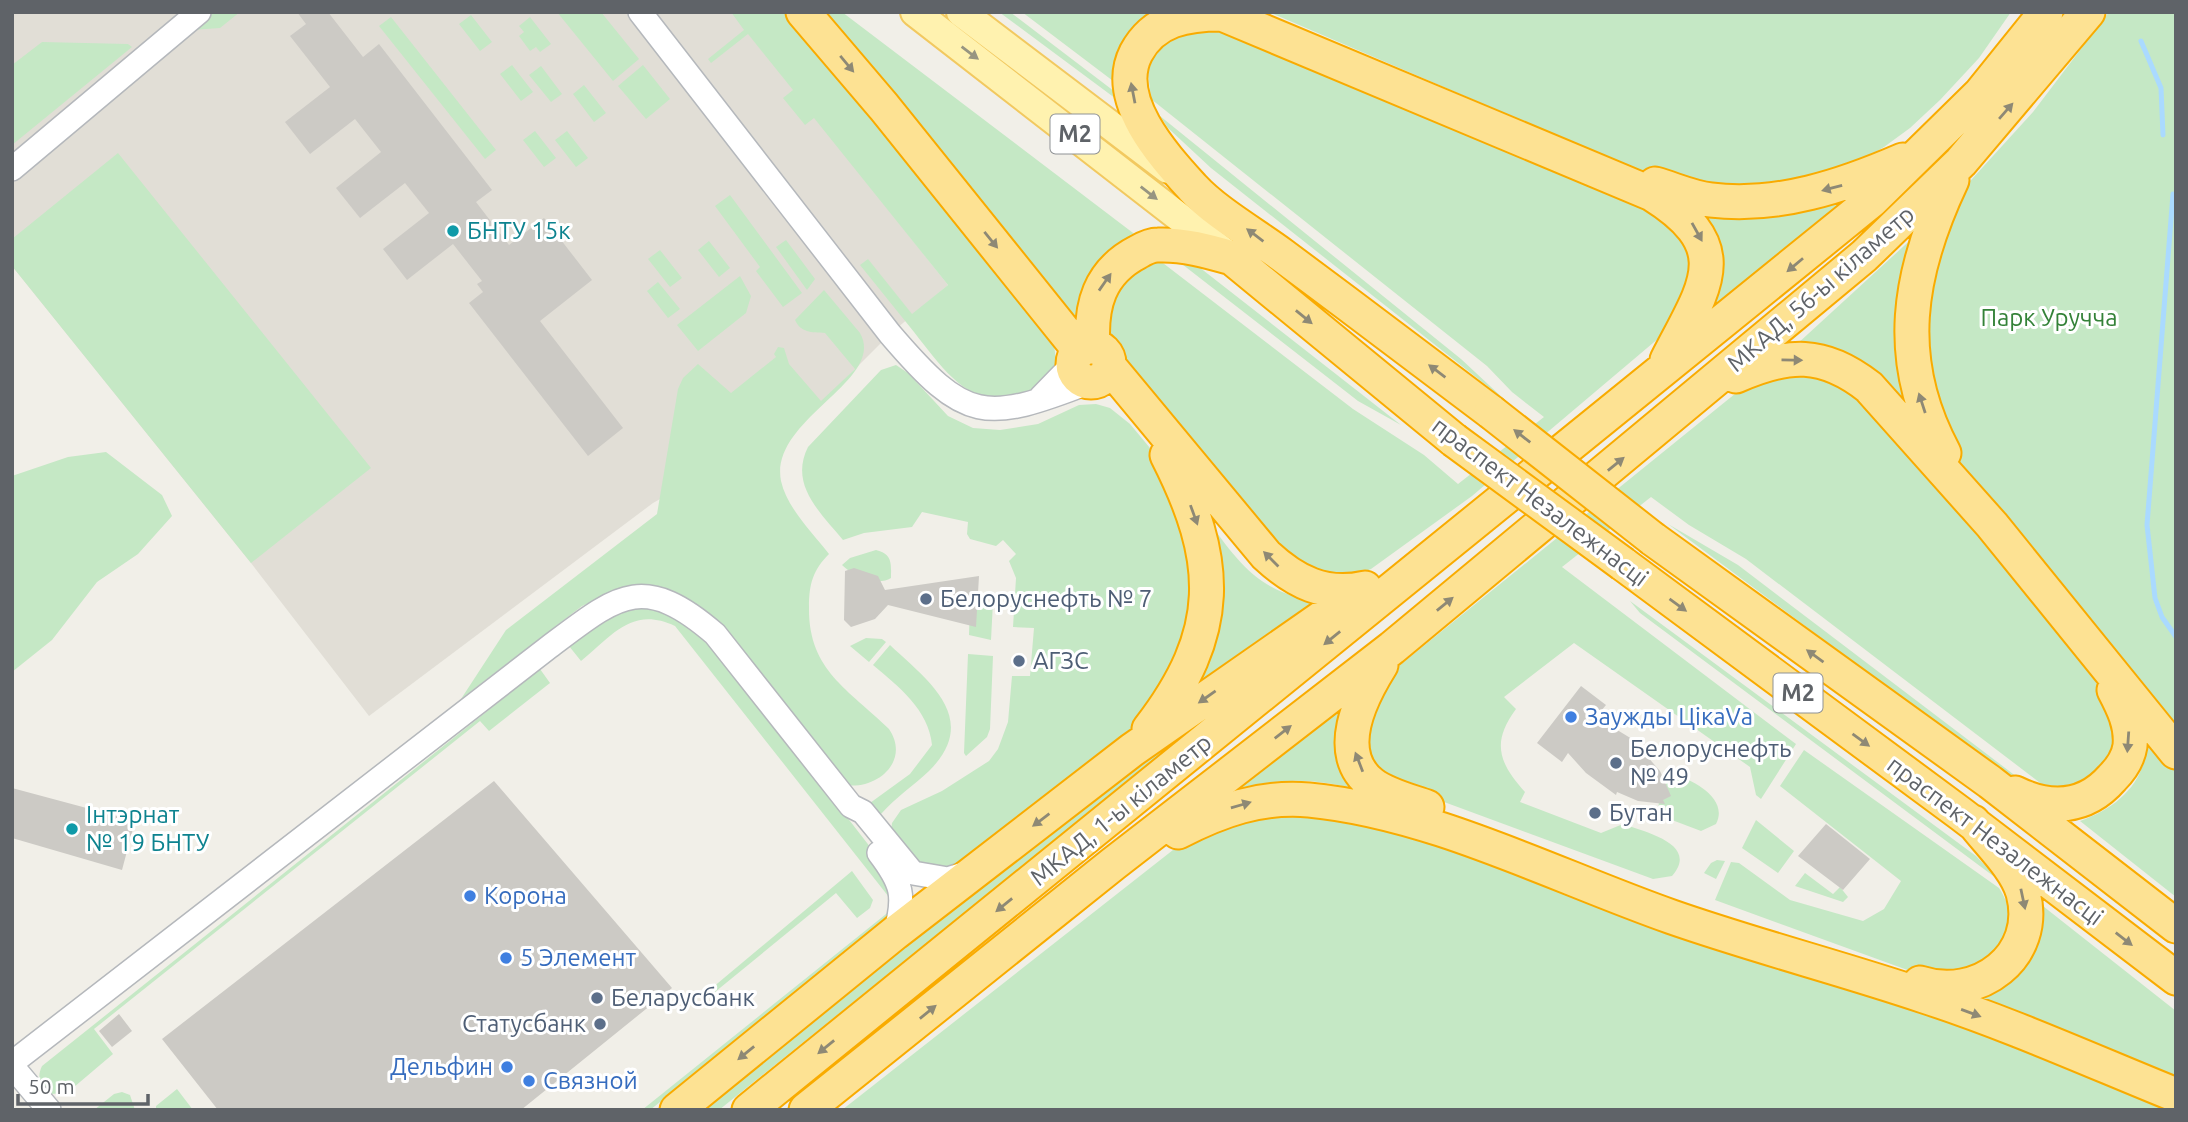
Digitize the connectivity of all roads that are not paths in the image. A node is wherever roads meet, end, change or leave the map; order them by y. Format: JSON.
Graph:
{"nodes":[{"id":1,"x":200,"y":12,"type":"edge"},
{"id":2,"x":640,"y":12,"type":"edge"},
{"id":3,"x":803,"y":12,"type":"edge"},
{"id":4,"x":915,"y":12,"type":"edge"},
{"id":5,"x":961,"y":12,"type":"edge"},
{"id":6,"x":1247,"y":12,"type":"edge"},
{"id":7,"x":2046,"y":12,"type":"edge"},
{"id":8,"x":2088,"y":12,"type":"edge"},
{"id":9,"x":1919,"y":154,"type":"junction"},
{"id":10,"x":1961,"y":162,"type":"junction"},
{"id":11,"x":12,"y":169,"type":"edge"},
{"id":12,"x":1195,"y":190,"type":"junction"},
{"id":13,"x":1232,"y":258,"type":"junction"},
{"id":14,"x":1091,"y":364,"type":"junction"},
{"id":15,"x":1664,"y":365,"type":"junction"},
{"id":16,"x":1706,"y":390,"type":"junction"},
{"id":17,"x":1492,"y":507,"type":"joint"},
{"id":18,"x":1992,"y":525,"type":"junction"},
{"id":19,"x":1526,"y":538,"type":"joint"},
{"id":20,"x":1442,"y":548,"type":"junction"},
{"id":21,"x":1363,"y":588,"type":"junction"},
{"id":22,"x":2081,"y":637,"type":"junction"},
{"id":23,"x":1392,"y":648,"type":"junction"},
{"id":24,"x":1132,"y":750,"type":"junction"},
{"id":25,"x":2176,"y":752,"type":"edge"},
{"id":26,"x":1990,"y":782,"type":"junction"},
{"id":27,"x":850,"y":806,"type":"junction"},
{"id":28,"x":1973,"y":822,"type":"junction"},
{"id":29,"x":1113,"y":864,"type":"junction"},
{"id":30,"x":976,"y":870,"type":"junction"},
{"id":31,"x":1676,"y":908,"type":"junction"},
{"id":32,"x":2176,"y":926,"type":"edge"},
{"id":33,"x":895,"y":933,"type":"junction"},
{"id":34,"x":2176,"y":978,"type":"edge"},
{"id":35,"x":12,"y":1065,"type":"edge"},
{"id":36,"x":2176,"y":1095,"type":"edge"},
{"id":37,"x":49,"y":1110,"type":"edge"},
{"id":38,"x":677,"y":1110,"type":"edge"},
{"id":39,"x":749,"y":1110,"type":"edge"},
{"id":40,"x":806,"y":1110,"type":"edge"}],
"edges":[{"from":1,"to":11,"type":"street"},
{"from":2,"to":14,"type":"street"},
{"from":3,"to":14,"type":"highway","one_way":true},
{"from":4,"to":13,"type":"main road","name":"праспект Незалежнасці","number":"М2","one_way":true},
{"from":5,"to":12,"type":"main road","name":"праспект Незалежнасці","number":"М2"},
{"from":9,"to":6,"type":"highway","one_way":true},
{"from":7,"to":9,"type":"highway","name":"МКАД, 56-ы кіламетр"},
{"from":10,"to":8,"type":"highway","name":"МКАД, 56-ы кіламетр","one_way":true},
{"from":9,"to":15,"type":"highway","name":"МКАД, 56-ы кіламетр","one_way":true},
{"from":10,"to":16,"type":"highway","name":"МКАД, 56-ы кіламетр"},
{"from":18,"to":10,"type":"highway","one_way":true},
{"from":12,"to":15,"type":"highway","one_way":true},
{"from":26,"to":12,"type":"highway","name":"праспект Незалежнасці","number":"М2","one_way":true,"bridge":true},
{"from":14,"to":13,"type":"highway","one_way":true},
{"from":13,"to":28,"type":"highway","name":"праспект Незалежнасці","number":"М2","one_way":true,"bridge":true},
{"from":21,"to":14,"type":"highway","one_way":true},
{"from":14,"to":24,"type":"highway","one_way":true},
{"from":15,"to":17,"type":"highway","name":"МКАД, 56-ы кіламетр"},
{"from":16,"to":18,"type":"highway","one_way":true},
{"from":19,"to":16,"type":"highway","name":"МКАД, 56-ы кіламетр","one_way":true},
{"from":17,"to":20,"type":"highway","name":"МКАД, 1-ы кіламетр"},
{"from":18,"to":22,"type":"highway"},
{"from":23,"to":19,"type":"highway","name":"МКАД, 1-ы кіламетр","one_way":true},
{"from":20,"to":21,"type":"highway"},
{"from":20,"to":39,"type":"highway","name":"МКАД, 1-ы кіламетр","one_way":true},
{"from":21,"to":24,"type":"highway","one_way":true},
{"from":22,"to":25,"type":"highway"},
{"from":22,"to":26,"type":"highway","one_way":true},
{"from":29,"to":23,"type":"highway","name":"МКАД, 1-ы кіламетр","one_way":true},
{"from":31,"to":23,"type":"highway","one_way":true},
{"from":24,"to":30,"type":"highway","one_way":true},
{"from":26,"to":32,"type":"highway","name":"праспект Незалежнасці","number":"М2"},
{"from":27,"to":30,"type":"street"},
{"from":27,"to":33,"type":"street"},
{"from":27,"to":35,"type":"street"},
{"from":28,"to":31,"type":"highway","one_way":true},
{"from":28,"to":34,"type":"highway","name":"праспект Незалежнасці","number":"М2","one_way":true},
{"from":29,"to":31,"type":"highway","one_way":true},
{"from":40,"to":29,"type":"highway","name":"МКАД, 1-ы кіламетр","one_way":true},
{"from":30,"to":33,"type":"highway"},
{"from":31,"to":36,"type":"highway","one_way":true},
{"from":33,"to":38,"type":"highway","one_way":true},
{"from":35,"to":37,"type":"street"}]}
